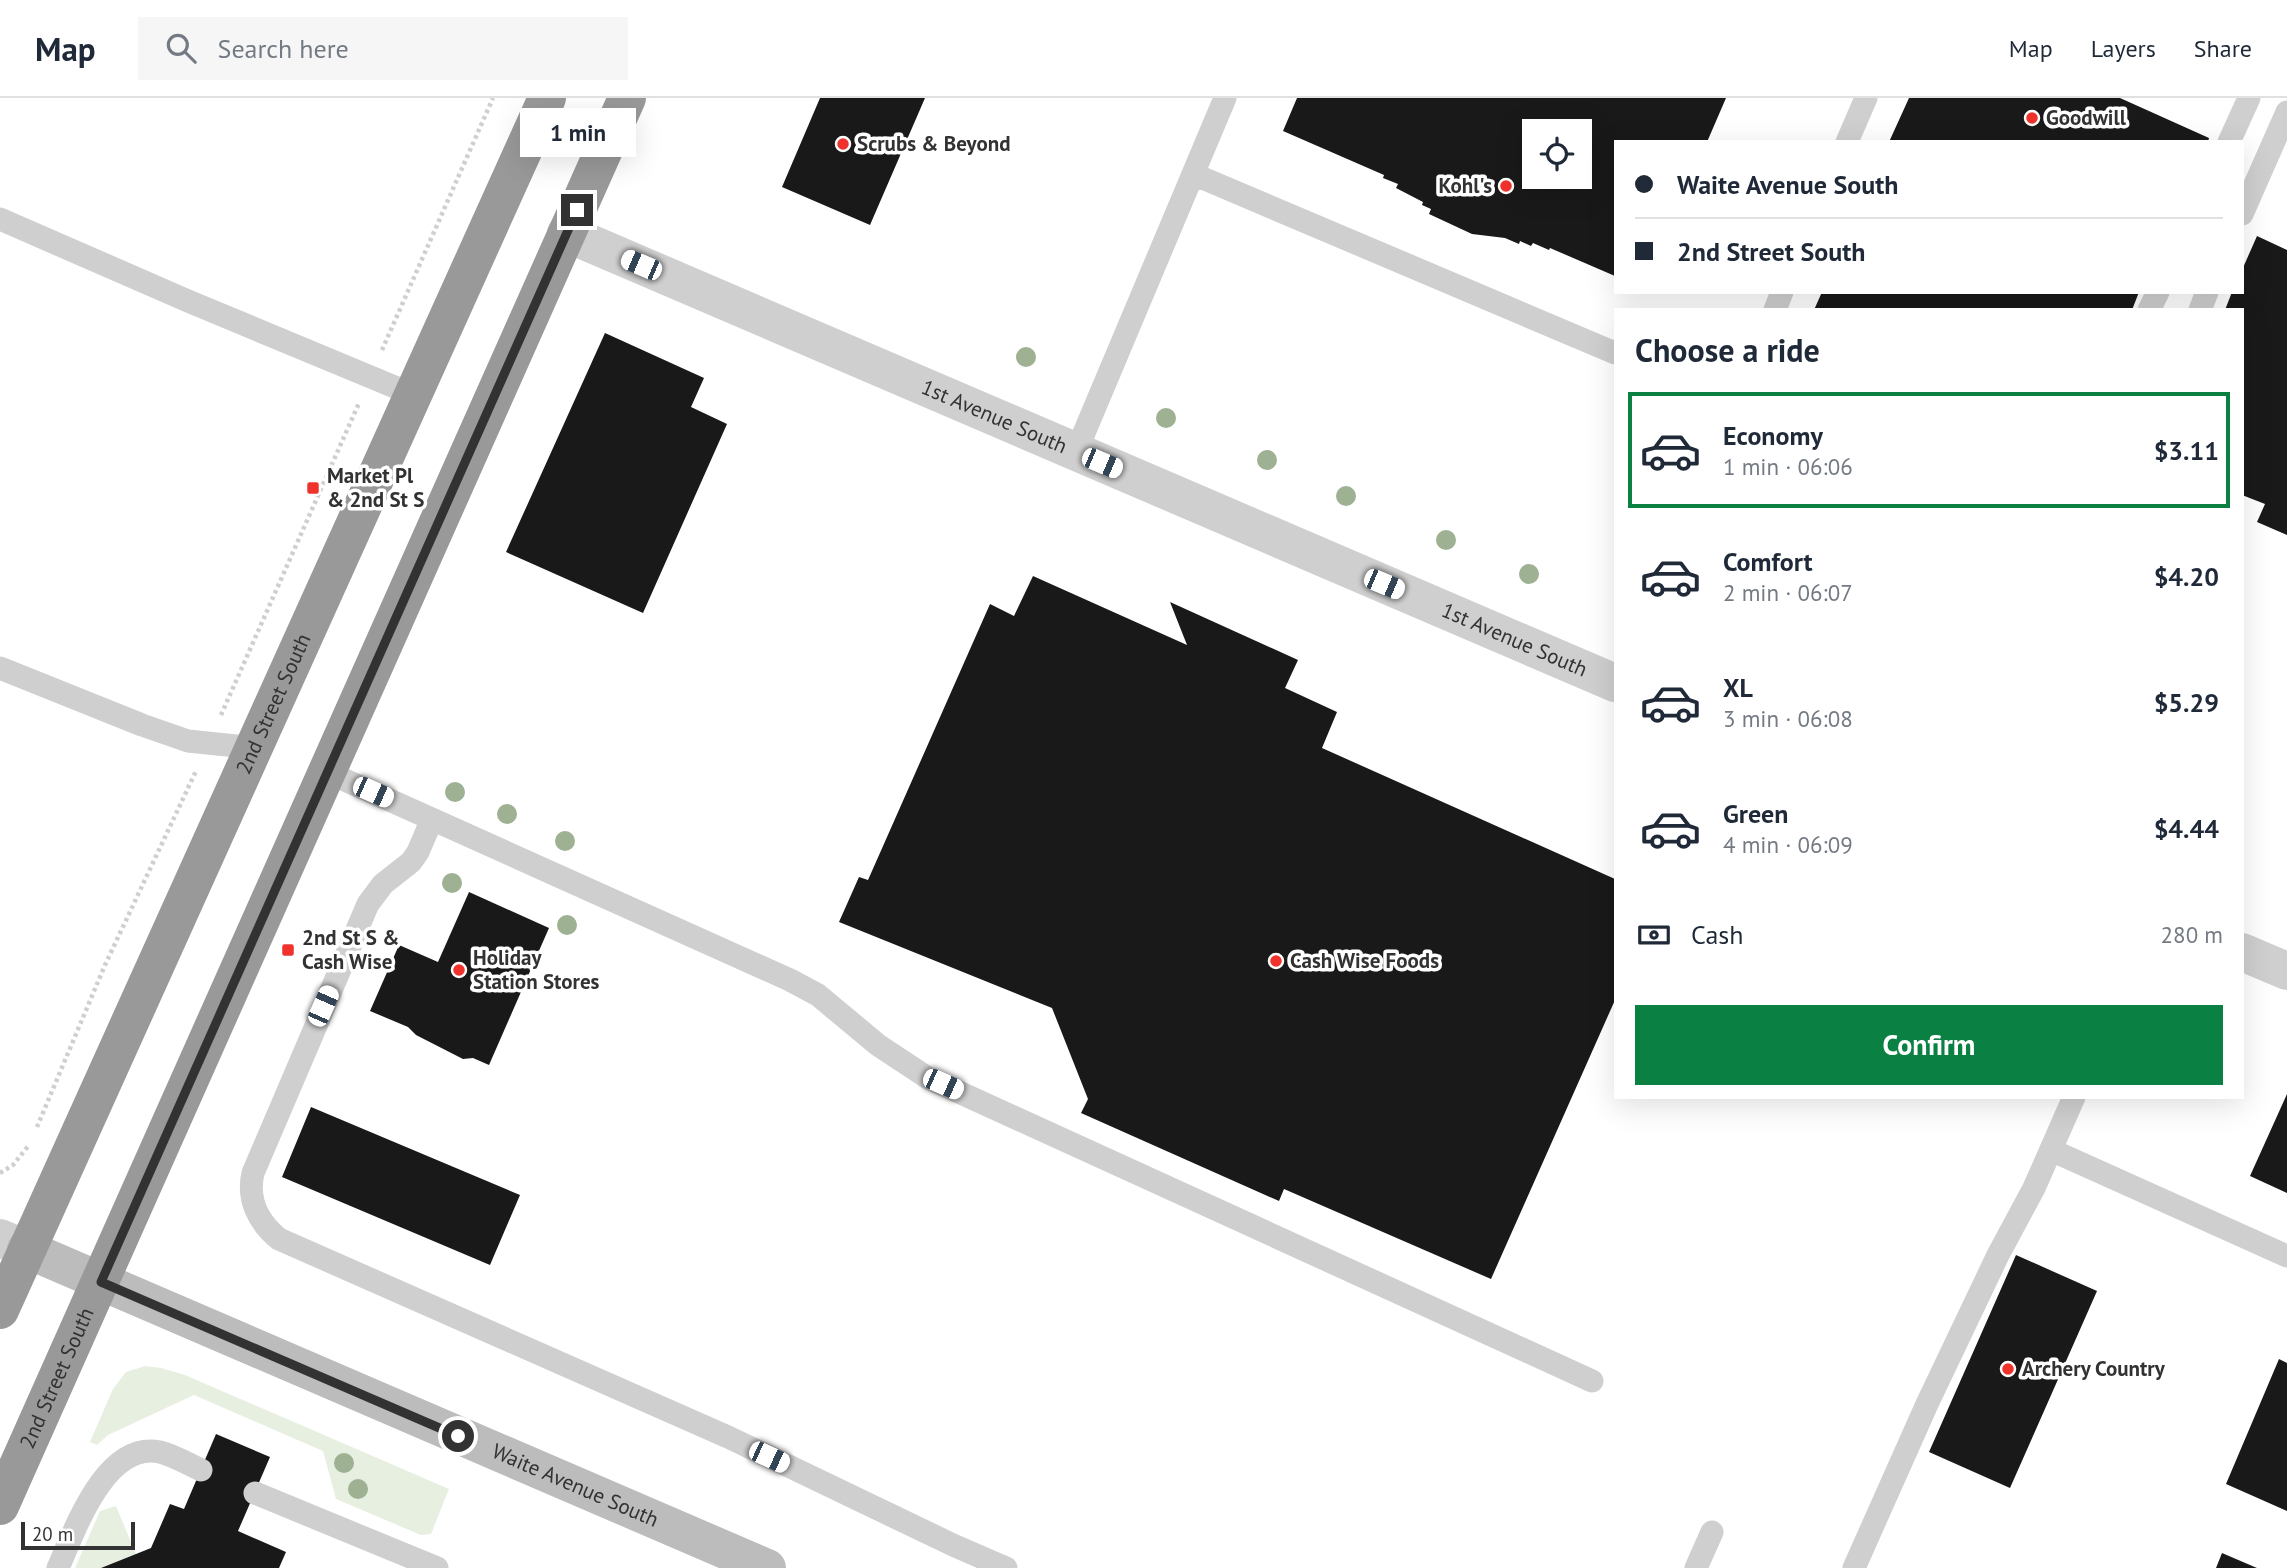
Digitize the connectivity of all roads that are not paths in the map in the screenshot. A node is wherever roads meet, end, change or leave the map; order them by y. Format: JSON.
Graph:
{"nodes":[{"id":1,"x":547,"y":98,"type":"edge"},
{"id":2,"x":627,"y":98,"type":"edge"},
{"id":3,"x":1225,"y":98,"type":"edge"},
{"id":4,"x":1866,"y":98,"type":"edge"},
{"id":5,"x":2249,"y":98,"type":"edge"},
{"id":6,"x":2287,"y":112,"type":"edge"},
{"id":7,"x":1848,"y":140,"type":"edge"},
{"id":8,"x":2230,"y":140,"type":"edge"},
{"id":9,"x":1193,"y":174,"type":"junction"},
{"id":10,"x":2244,"y":209,"type":"edge"},
{"id":11,"x":0,"y":219,"type":"edge"},
{"id":12,"x":566,"y":233,"type":"junction"},
{"id":13,"x":1614,"y":353,"type":"edge"},
{"id":14,"x":414,"y":395,"type":"junction"},
{"id":15,"x":1076,"y":452,"type":"junction"},
{"id":16,"x":0,"y":668,"type":"edge"},
{"id":17,"x":1614,"y":682,"type":"edge"},
{"id":18,"x":256,"y":748,"type":"junction"},
{"id":19,"x":327,"y":772,"type":"junction"},
{"id":20,"x":432,"y":819,"type":"junction"},
{"id":21,"x":2244,"y":953,"type":"edge"},
{"id":22,"x":2287,"y":971,"type":"edge"},
{"id":23,"x":2073,"y":1099,"type":"edge"},
{"id":24,"x":2051,"y":1150,"type":"junction"},
{"id":25,"x":13,"y":1244,"type":"edge"},
{"id":26,"x":2287,"y":1256,"type":"edge"},
{"id":27,"x":101,"y":1282,"type":"junction"},
{"id":28,"x":0,"y":1310,"type":"edge"},
{"id":29,"x":1592,"y":1381,"type":"dead end"},
{"id":30,"x":201,"y":1469,"type":"dead end"},
{"id":31,"x":255,"y":1493,"type":"dead end"},
{"id":32,"x":0,"y":1506,"type":"edge"},
{"id":33,"x":1712,"y":1532,"type":"dead end"},
{"id":34,"x":58,"y":1568,"type":"edge"},
{"id":35,"x":437,"y":1568,"type":"edge"},
{"id":36,"x":767,"y":1568,"type":"edge"},
{"id":37,"x":1006,"y":1568,"type":"edge"},
{"id":38,"x":1696,"y":1568,"type":"edge"},
{"id":39,"x":1854,"y":1568,"type":"edge"}],
"edges":[{"from":1,"to":14,"type":"highway","name":"2nd Street South"},
{"from":2,"to":12,"type":"highway","name":"2nd Street South"},
{"from":3,"to":9,"type":"lane"},
{"from":4,"to":7,"type":"lane"},
{"from":5,"to":8,"type":"lane"},
{"from":6,"to":10,"type":"lane"},
{"from":9,"to":13,"type":"lane"},
{"from":9,"to":15,"type":"lane"},
{"from":11,"to":14,"type":"lane"},
{"from":12,"to":15,"type":"street","name":"1st Avenue South"},
{"from":12,"to":19,"type":"highway","name":"2nd Street South"},
{"from":14,"to":18,"type":"highway","name":"2nd Street South"},
{"from":15,"to":17,"type":"street","name":"1st Avenue South"},
{"from":16,"to":18,"type":"lane"},
{"from":18,"to":25,"type":"highway","name":"2nd Street South"},
{"from":19,"to":20,"type":"lane"},
{"from":19,"to":27,"type":"highway","name":"2nd Street South"},
{"from":20,"to":29,"type":"lane"},
{"from":20,"to":37,"type":"lane"},
{"from":21,"to":22,"type":"street"},
{"from":23,"to":24,"type":"lane"},
{"from":24,"to":26,"type":"lane"},
{"from":24,"to":39,"type":"lane"},
{"from":25,"to":27,"type":"street","name":"Waite Avenue South"},
{"from":25,"to":28,"type":"highway","name":"2nd Street South"},
{"from":27,"to":32,"type":"highway","name":"2nd Street South"},
{"from":27,"to":36,"type":"street","name":"Waite Avenue South"},
{"from":30,"to":34,"type":"lane"},
{"from":31,"to":35,"type":"lane"},
{"from":33,"to":38,"type":"lane"}]}
